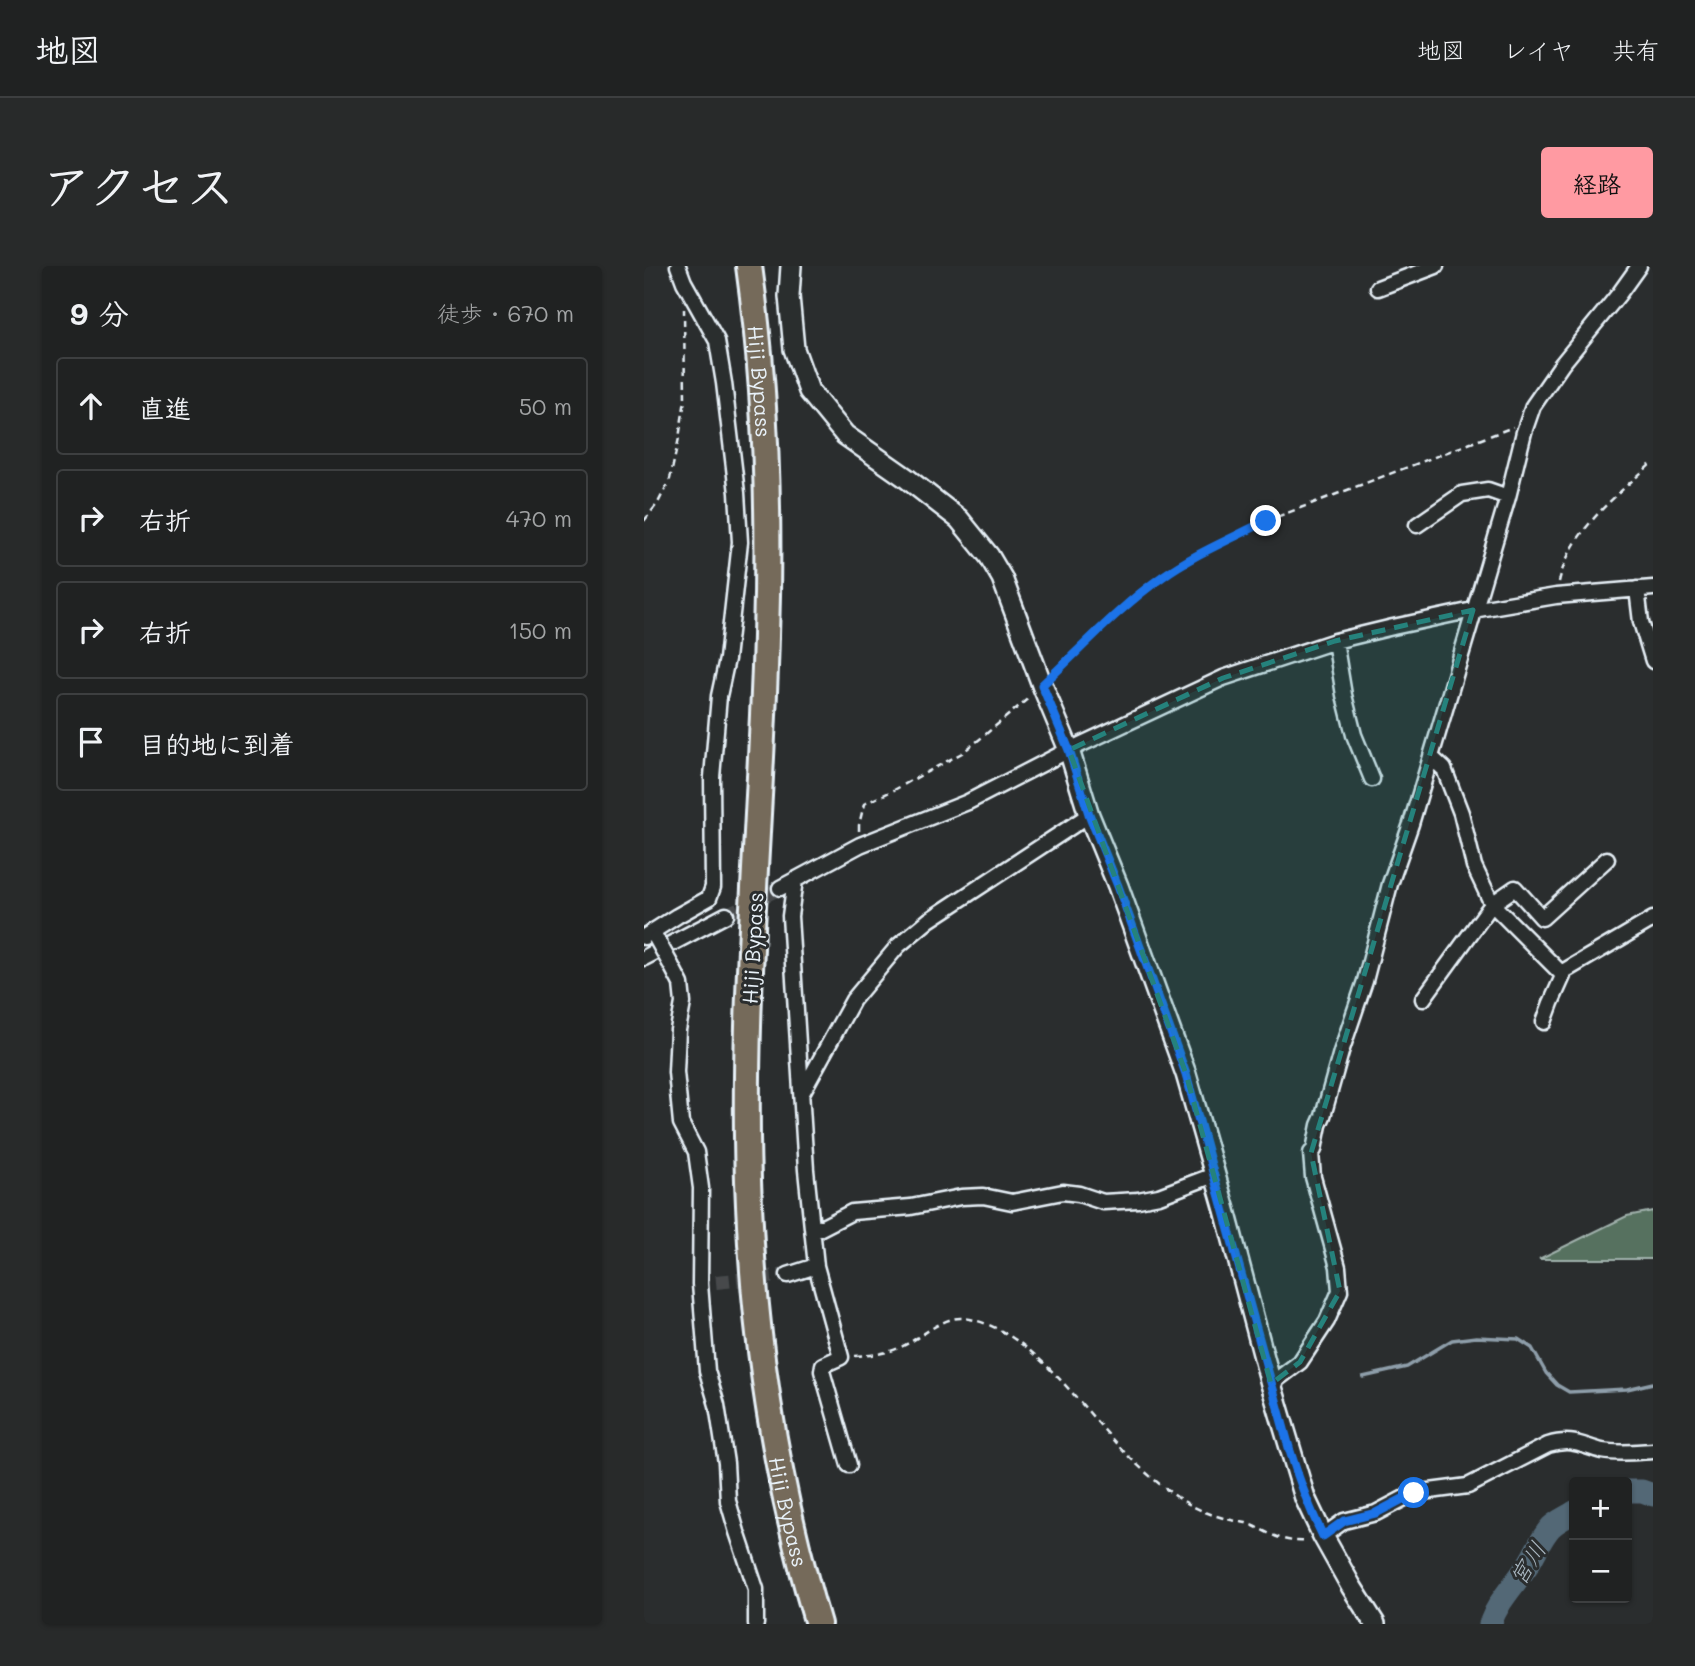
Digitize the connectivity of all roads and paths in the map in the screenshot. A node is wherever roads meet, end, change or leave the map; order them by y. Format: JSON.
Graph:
{"nodes":[{"id":1,"x":678,"y":266,"type":"edge"},
{"id":2,"x":749,"y":266,"type":"edge"},
{"id":3,"x":791,"y":266,"type":"edge"},
{"id":4,"x":1436,"y":266,"type":"edge"},
{"id":5,"x":1639,"y":266,"type":"edge"},
{"id":6,"x":684,"y":282,"type":"junction"},
{"id":7,"x":1378,"y":288,"type":"dead end"},
{"id":8,"x":1529,"y":420,"type":"junction"},
{"id":9,"x":1653,"y":463,"type":"edge"},
{"id":10,"x":1508,"y":497,"type":"junction"},
{"id":11,"x":644,"y":521,"type":"edge"},
{"id":12,"x":1417,"y":525,"type":"dead end"},
{"id":13,"x":1653,"y":588,"type":"edge"},
{"id":14,"x":1637,"y":589,"type":"junction"},
{"id":15,"x":1556,"y":596,"type":"junction"},
{"id":16,"x":1473,"y":610,"type":"junction"},
{"id":17,"x":1335,"y":641,"type":"junction"},
{"id":18,"x":1653,"y":661,"type":"edge"},
{"id":19,"x":1042,"y":685,"type":"junction"},
{"id":20,"x":1069,"y":750,"type":"junction"},
{"id":21,"x":1431,"y":757,"type":"junction"},
{"id":22,"x":1372,"y":779,"type":"dead end"},
{"id":23,"x":1089,"y":814,"type":"junction"},
{"id":24,"x":860,"y":845,"type":"junction"},
{"id":25,"x":1607,"y":859,"type":"dead end"},
{"id":26,"x":794,"y":880,"type":"junction"},
{"id":27,"x":780,"y":888,"type":"tunnel mouth"},
{"id":28,"x":1492,"y":904,"type":"junction"},
{"id":29,"x":726,"y":915,"type":"tunnel mouth"},
{"id":30,"x":644,"y":918,"type":"edge"},
{"id":31,"x":1653,"y":919,"type":"edge"},
{"id":32,"x":651,"y":935,"type":"edge"},
{"id":33,"x":644,"y":958,"type":"edge"},
{"id":34,"x":1561,"y":972,"type":"junction"},
{"id":35,"x":1423,"y":999,"type":"dead end"},
{"id":36,"x":1544,"y":1022,"type":"dead end"},
{"id":37,"x":801,"y":1096,"type":"junction"},
{"id":38,"x":1214,"y":1175,"type":"junction"},
{"id":39,"x":813,"y":1232,"type":"junction"},
{"id":40,"x":816,"y":1266,"type":"junction"},
{"id":41,"x":788,"y":1275,"type":"tunnel mouth"},
{"id":42,"x":716,"y":1282,"type":"tunnel mouth"},
{"id":43,"x":700,"y":1284,"type":"junction"},
{"id":44,"x":841,"y":1357,"type":"junction"},
{"id":45,"x":1271,"y":1384,"type":"junction"},
{"id":46,"x":1653,"y":1451,"type":"edge"},
{"id":47,"x":849,"y":1465,"type":"dead end"},
{"id":48,"x":1323,"y":1536,"type":"junction"},
{"id":49,"x":756,"y":1624,"type":"edge"},
{"id":50,"x":818,"y":1624,"type":"edge"},
{"id":51,"x":1375,"y":1624,"type":"edge"}],
"edges":[{"from":1,"to":6,"type":"street"},
{"from":2,"to":50,"type":"highway","name":"Hiji Bypass"},
{"from":3,"to":19,"type":"street"},
{"from":4,"to":7,"type":"street"},
{"from":5,"to":8,"type":"street"},
{"from":6,"to":11,"type":"path"},
{"from":6,"to":32,"type":"street"},
{"from":8,"to":10,"type":"street"},
{"from":8,"to":19,"type":"path"},
{"from":9,"to":15,"type":"path"},
{"from":10,"to":12,"type":"street"},
{"from":10,"to":16,"type":"street"},
{"from":13,"to":14,"type":"street"},
{"from":14,"to":15,"type":"street"},
{"from":14,"to":18,"type":"street"},
{"from":15,"to":16,"type":"street"},
{"from":16,"to":17,"type":"street"},
{"from":16,"to":21,"type":"street"},
{"from":17,"to":20,"type":"street"},
{"from":17,"to":22,"type":"street"},
{"from":19,"to":20,"type":"street"},
{"from":19,"to":24,"type":"path"},
{"from":20,"to":23,"type":"street"},
{"from":20,"to":24,"type":"street"},
{"from":21,"to":28,"type":"street"},
{"from":21,"to":45,"type":"street"},
{"from":23,"to":37,"type":"street"},
{"from":23,"to":38,"type":"street"},
{"from":24,"to":26,"type":"street"},
{"from":25,"to":28,"type":"street"},
{"from":26,"to":27,"type":"street"},
{"from":26,"to":37,"type":"street"},
{"from":28,"to":34,"type":"street"},
{"from":28,"to":35,"type":"street"},
{"from":29,"to":33,"type":"street"},
{"from":30,"to":32,"type":"street"},
{"from":31,"to":34,"type":"street"},
{"from":32,"to":43,"type":"street","bridge":true},
{"from":34,"to":36,"type":"street"},
{"from":37,"to":39,"type":"street"},
{"from":38,"to":39,"type":"street"},
{"from":38,"to":45,"type":"street"},
{"from":39,"to":40,"type":"street"},
{"from":40,"to":41,"type":"street"},
{"from":40,"to":44,"type":"street"},
{"from":42,"to":43,"type":"street"},
{"from":43,"to":49,"type":"street"},
{"from":44,"to":47,"type":"street"},
{"from":44,"to":48,"type":"path"},
{"from":45,"to":48,"type":"street"},
{"from":46,"to":48,"type":"street"},
{"from":48,"to":51,"type":"street"}]}
